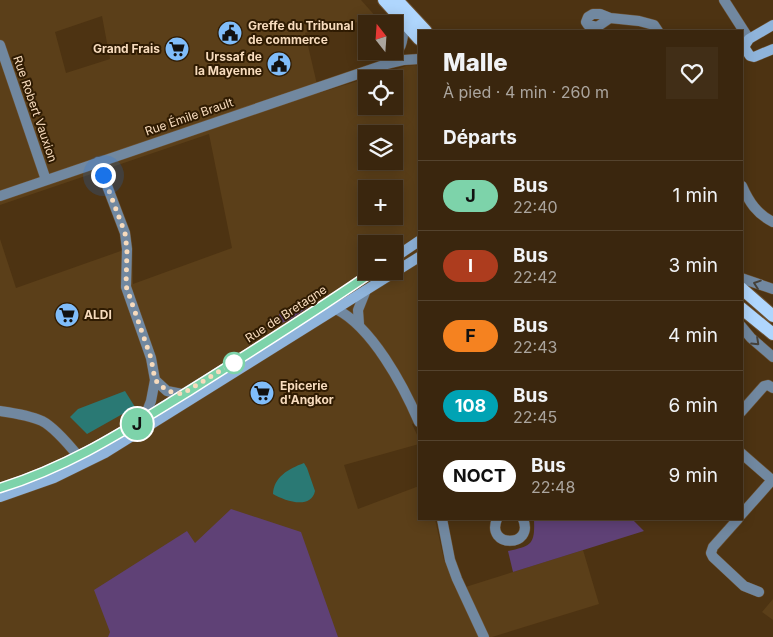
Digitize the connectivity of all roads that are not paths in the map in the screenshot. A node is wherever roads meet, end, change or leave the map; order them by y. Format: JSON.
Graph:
{"nodes":[{"id":1,"x":384,"y":0,"type":"edge"},
{"id":2,"x":397,"y":0,"type":"edge"},
{"id":3,"x":724,"y":0,"type":"edge"},
{"id":4,"x":610,"y":18,"type":"dead end"},
{"id":5,"x":404,"y":23,"type":"junction"},
{"id":6,"x":773,"y":25,"type":"edge"},
{"id":7,"x":425,"y":30,"type":"edge"},
{"id":8,"x":657,"y":30,"type":"edge"},
{"id":9,"x":739,"y":30,"type":"edge"},
{"id":10,"x":418,"y":39,"type":"edge"},
{"id":11,"x":745,"y":41,"type":"edge"},
{"id":12,"x":0,"y":45,"type":"edge"},
{"id":13,"x":773,"y":49,"type":"edge"},
{"id":14,"x":746,"y":57,"type":"edge"},
{"id":15,"x":418,"y":59,"type":"edge"},
{"id":16,"x":387,"y":64,"type":"junction"},
{"id":17,"x":98,"y":162,"type":"junction"},
{"id":18,"x":46,"y":180,"type":"junction"},
{"id":19,"x":743,"y":188,"type":"edge"},
{"id":20,"x":0,"y":196,"type":"edge"},
{"id":21,"x":773,"y":222,"type":"edge"},
{"id":22,"x":418,"y":242,"type":"edge"},
{"id":23,"x":403,"y":252,"type":"edge"},
{"id":24,"x":418,"y":258,"type":"edge"},
{"id":25,"x":743,"y":279,"type":"edge"},
{"id":26,"x":361,"y":280,"type":"edge"},
{"id":27,"x":773,"y":289,"type":"edge"},
{"id":28,"x":366,"y":290,"type":"junction"},
{"id":29,"x":743,"y":290,"type":"edge"},
{"id":30,"x":336,"y":309,"type":"junction"},
{"id":31,"x":743,"y":310,"type":"edge"},
{"id":32,"x":773,"y":316,"type":"edge"},
{"id":33,"x":359,"y":324,"type":"junction"},
{"id":34,"x":743,"y":328,"type":"edge"},
{"id":35,"x":773,"y":334,"type":"edge"},
{"id":36,"x":773,"y":357,"type":"edge"},
{"id":37,"x":155,"y":380,"type":"junction"},
{"id":38,"x":773,"y":388,"type":"edge"},
{"id":39,"x":182,"y":394,"type":"junction"},
{"id":40,"x":743,"y":410,"type":"edge"},
{"id":41,"x":0,"y":411,"type":"edge"},
{"id":42,"x":144,"y":419,"type":"junction"},
{"id":43,"x":418,"y":420,"type":"edge"},
{"id":44,"x":743,"y":455,"type":"edge"},
{"id":45,"x":79,"y":457,"type":"junction"},
{"id":46,"x":772,"y":480,"type":"edge"},
{"id":47,"x":0,"y":488,"type":"edge"},
{"id":48,"x":0,"y":497,"type":"edge"},
{"id":49,"x":743,"y":513,"type":"edge"},
{"id":50,"x":442,"y":520,"type":"edge"},
{"id":51,"x":497,"y":520,"type":"edge"},
{"id":52,"x":523,"y":520,"type":"edge"},
{"id":53,"x":737,"y":520,"type":"edge"},
{"id":54,"x":759,"y":592,"type":"dead end"},
{"id":55,"x":484,"y":637,"type":"edge"}],
"edges":[{"from":1,"to":5,"type":"main road"},
{"from":2,"to":7,"type":"main road"},
{"from":3,"to":9,"type":"street"},
{"from":4,"to":8,"type":"street"},
{"from":5,"to":10,"type":"main road"},
{"from":5,"to":16,"type":"street"},
{"from":6,"to":11,"type":"main road"},
{"from":11,"to":14,"type":"main road"},
{"from":12,"to":18,"type":"street","name":"Rue Robert Vauxion"},
{"from":13,"to":14,"type":"main road"},
{"from":15,"to":16,"type":"street","name":"Rue Émile Brault"},
{"from":16,"to":17,"type":"street","name":"Rue Émile Brault"},
{"from":17,"to":18,"type":"street","name":"Rue Émile Brault"},
{"from":17,"to":37,"type":"street"},
{"from":18,"to":20,"type":"street","name":"Rue Émile Brault"},
{"from":19,"to":21,"type":"street"},
{"from":22,"to":23,"type":"main road"},
{"from":24,"to":28,"type":"main road","name":"Rue de Bretagne"},
{"from":27,"to":25,"type":"street","one_way":true},
{"from":26,"to":39,"type":"main road","name":"Rue de Bretagne"},
{"from":28,"to":30,"type":"main road","name":"Rue de Bretagne"},
{"from":28,"to":33,"type":"street"},
{"from":29,"to":32,"type":"main road"},
{"from":30,"to":33,"type":"street"},
{"from":30,"to":48,"type":"main road","name":"Rue de Bretagne"},
{"from":31,"to":35,"type":"main road"},
{"from":33,"to":43,"type":"street"},
{"from":34,"to":36,"type":"street","one_way":true},
{"from":37,"to":39,"type":"street"},
{"from":37,"to":42,"type":"street"},
{"from":38,"to":40,"type":"street"},
{"from":39,"to":42,"type":"main road","name":"Rue de Bretagne"},
{"from":41,"to":45,"type":"street"},
{"from":42,"to":45,"type":"main road","name":"Rue de Bretagne"},
{"from":44,"to":46,"type":"street"},
{"from":45,"to":47,"type":"main road","name":"Rue de Bretagne"},
{"from":46,"to":49,"type":"street"},
{"from":50,"to":55,"type":"street"},
{"from":51,"to":52,"type":"street"},
{"from":53,"to":54,"type":"street"}]}
